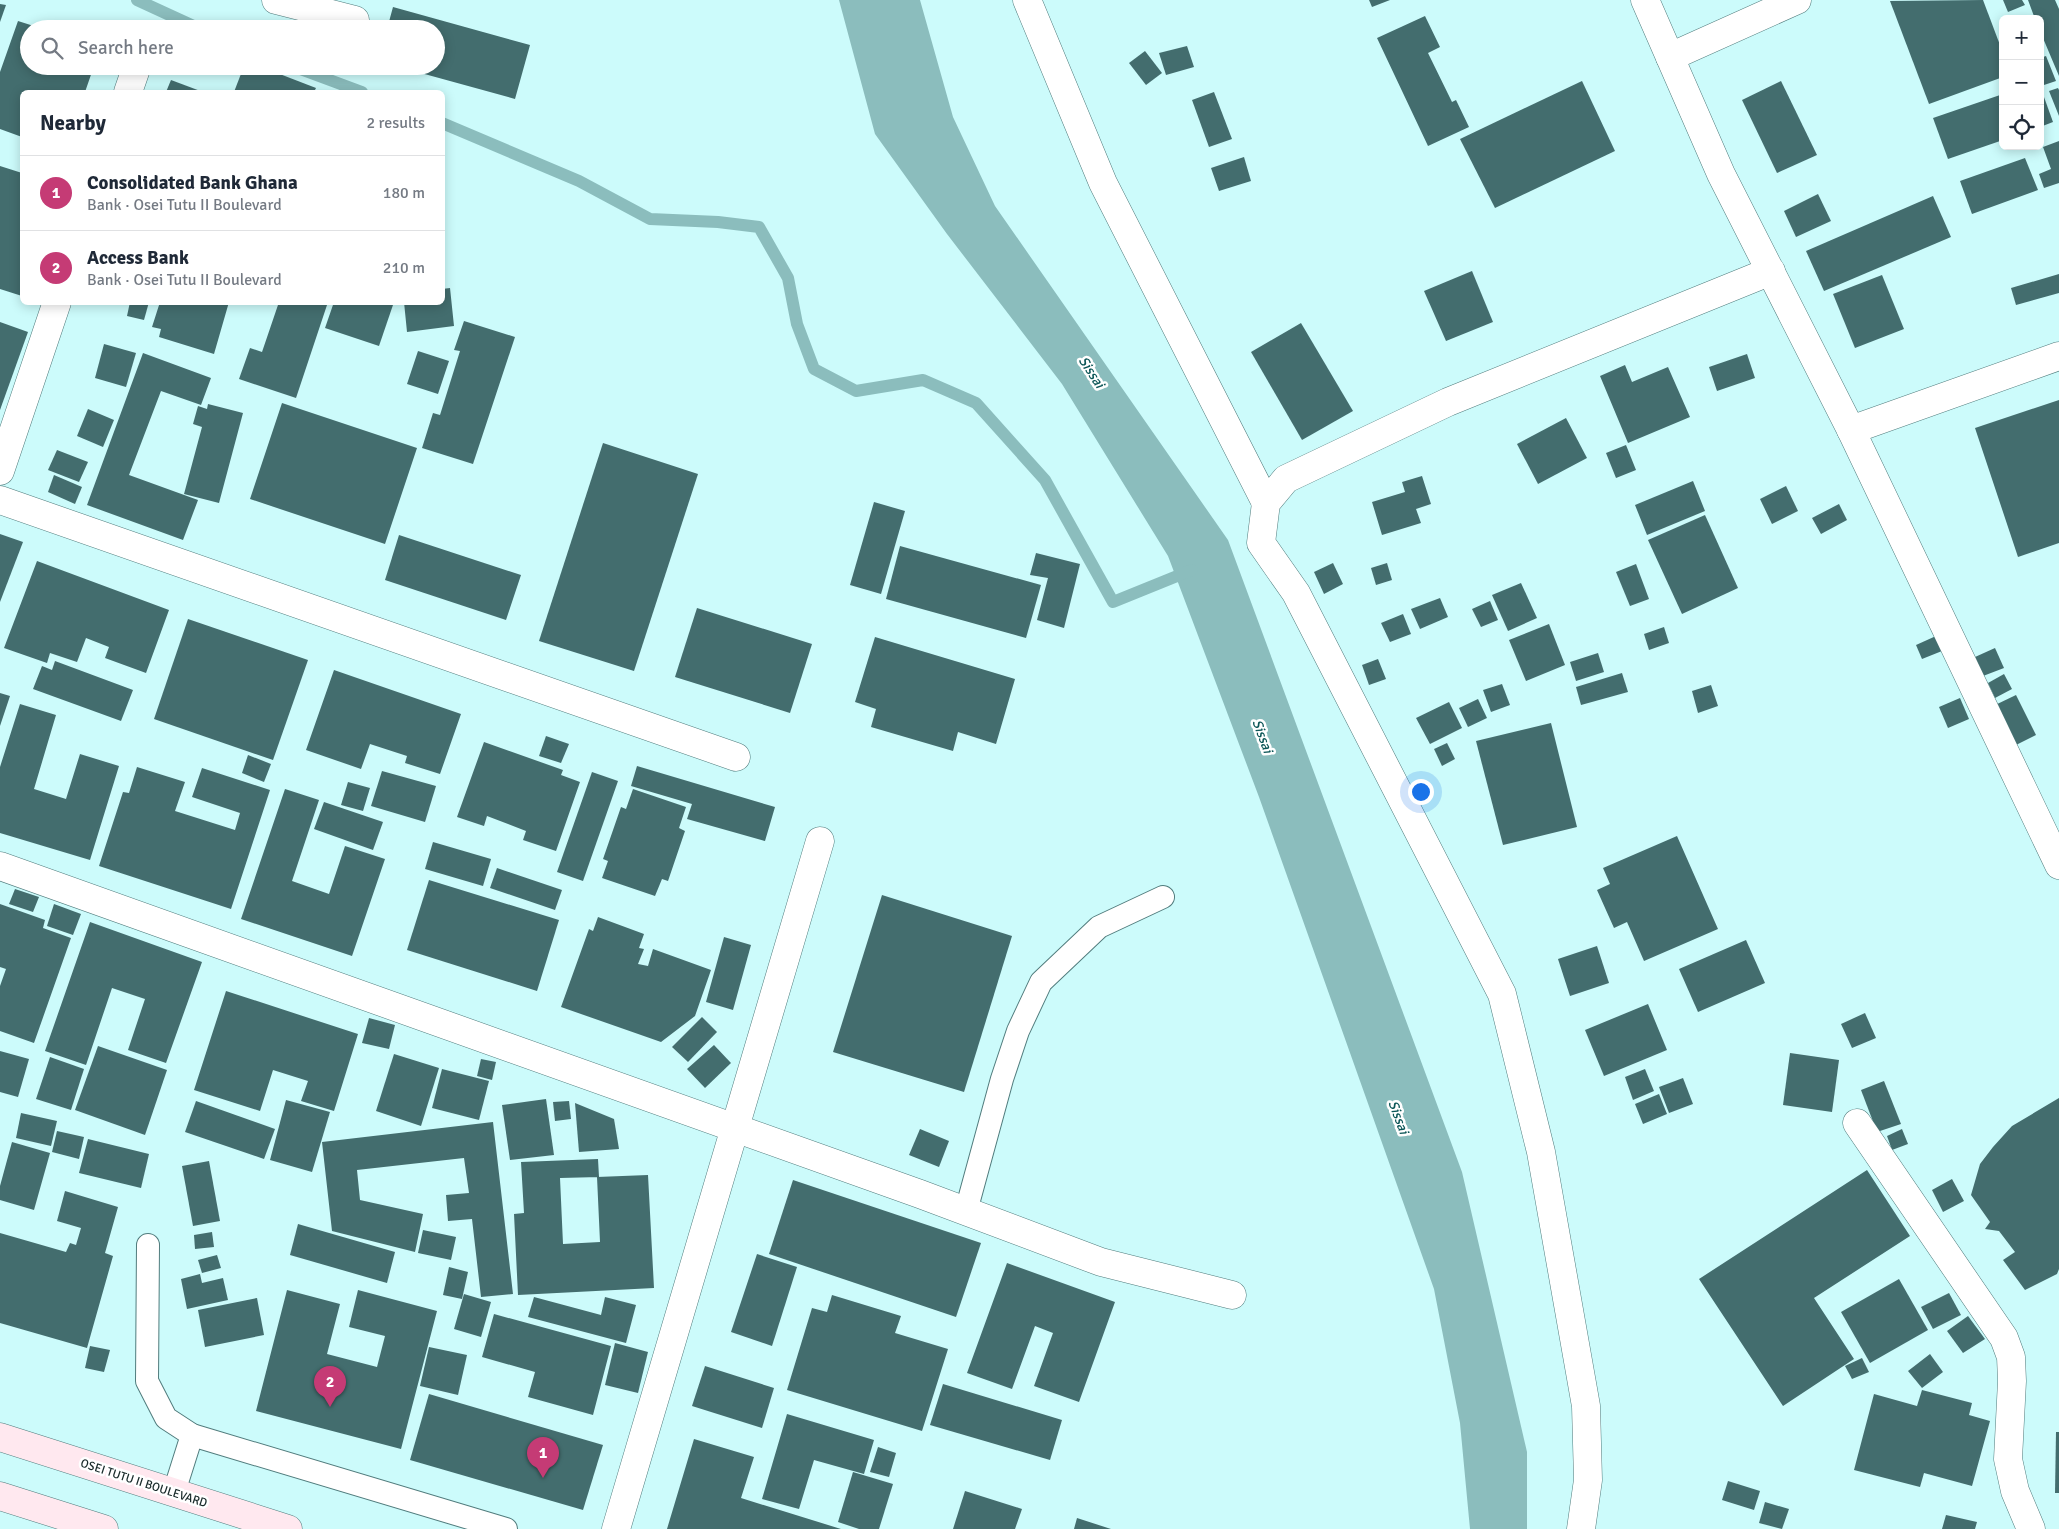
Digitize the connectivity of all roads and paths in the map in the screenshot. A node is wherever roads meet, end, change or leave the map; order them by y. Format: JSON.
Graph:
{"nodes":[{"id":1,"x":276,"y":0,"type":"edge"},
{"id":2,"x":1027,"y":0,"type":"edge"},
{"id":3,"x":1645,"y":0,"type":"edge"},
{"id":4,"x":1797,"y":0,"type":"edge"},
{"id":5,"x":355,"y":20,"type":"dead end"},
{"id":6,"x":1670,"y":57,"type":"junction"},
{"id":7,"x":134,"y":75,"type":"edge"},
{"id":8,"x":129,"y":90,"type":"edge"},
{"id":9,"x":1771,"y":271,"type":"junction"},
{"id":10,"x":56,"y":305,"type":"edge"},
{"id":11,"x":2059,"y":356,"type":"edge"},
{"id":12,"x":1851,"y":430,"type":"junction"},
{"id":13,"x":0,"y":472,"type":"edge"},
{"id":14,"x":0,"y":500,"type":"edge"},
{"id":15,"x":1266,"y":503,"type":"junction"},
{"id":16,"x":736,"y":757,"type":"dead end"},
{"id":17,"x":820,"y":841,"type":"dead end"},
{"id":18,"x":2059,"y":865,"type":"edge"},
{"id":19,"x":0,"y":866,"type":"edge"},
{"id":20,"x":1163,"y":897,"type":"dead end"},
{"id":21,"x":1857,"y":1123,"type":"dead end"},
{"id":22,"x":734,"y":1128,"type":"junction"},
{"id":23,"x":966,"y":1211,"type":"junction"},
{"id":24,"x":148,"y":1245,"type":"dead end"},
{"id":25,"x":1232,"y":1295,"type":"dead end"},
{"id":26,"x":192,"y":1435,"type":"junction"},
{"id":27,"x":0,"y":1437,"type":"edge"},
{"id":28,"x":174,"y":1492,"type":"junction"},
{"id":29,"x":0,"y":1496,"type":"edge"},
{"id":30,"x":104,"y":1529,"type":"edge"},
{"id":31,"x":288,"y":1529,"type":"edge"},
{"id":32,"x":506,"y":1529,"type":"edge"},
{"id":33,"x":616,"y":1529,"type":"edge"},
{"id":34,"x":1581,"y":1529,"type":"edge"},
{"id":35,"x":2030,"y":1529,"type":"edge"}],
"edges":[{"from":1,"to":5,"type":"street"},
{"from":2,"to":15,"type":"street"},
{"from":3,"to":6,"type":"street"},
{"from":4,"to":6,"type":"street"},
{"from":6,"to":9,"type":"street"},
{"from":7,"to":8,"type":"street"},
{"from":9,"to":12,"type":"street"},
{"from":9,"to":15,"type":"street"},
{"from":10,"to":13,"type":"street"},
{"from":11,"to":12,"type":"street"},
{"from":12,"to":18,"type":"street"},
{"from":14,"to":16,"type":"street"},
{"from":15,"to":34,"type":"street"},
{"from":17,"to":22,"type":"street"},
{"from":19,"to":22,"type":"street"},
{"from":20,"to":23,"type":"lane"},
{"from":21,"to":35,"type":"street"},
{"from":22,"to":23,"type":"street"},
{"from":22,"to":33,"type":"street"},
{"from":23,"to":25,"type":"street"},
{"from":24,"to":26,"type":"lane"},
{"from":26,"to":28,"type":"lane"},
{"from":26,"to":32,"type":"lane"},
{"from":27,"to":28,"type":"main road","name":"OSEI TUTU II BOULEVARD"},
{"from":28,"to":31,"type":"main road","name":"OSEI TUTU II BOULEVARD"},
{"from":29,"to":30,"type":"main road"}]}
